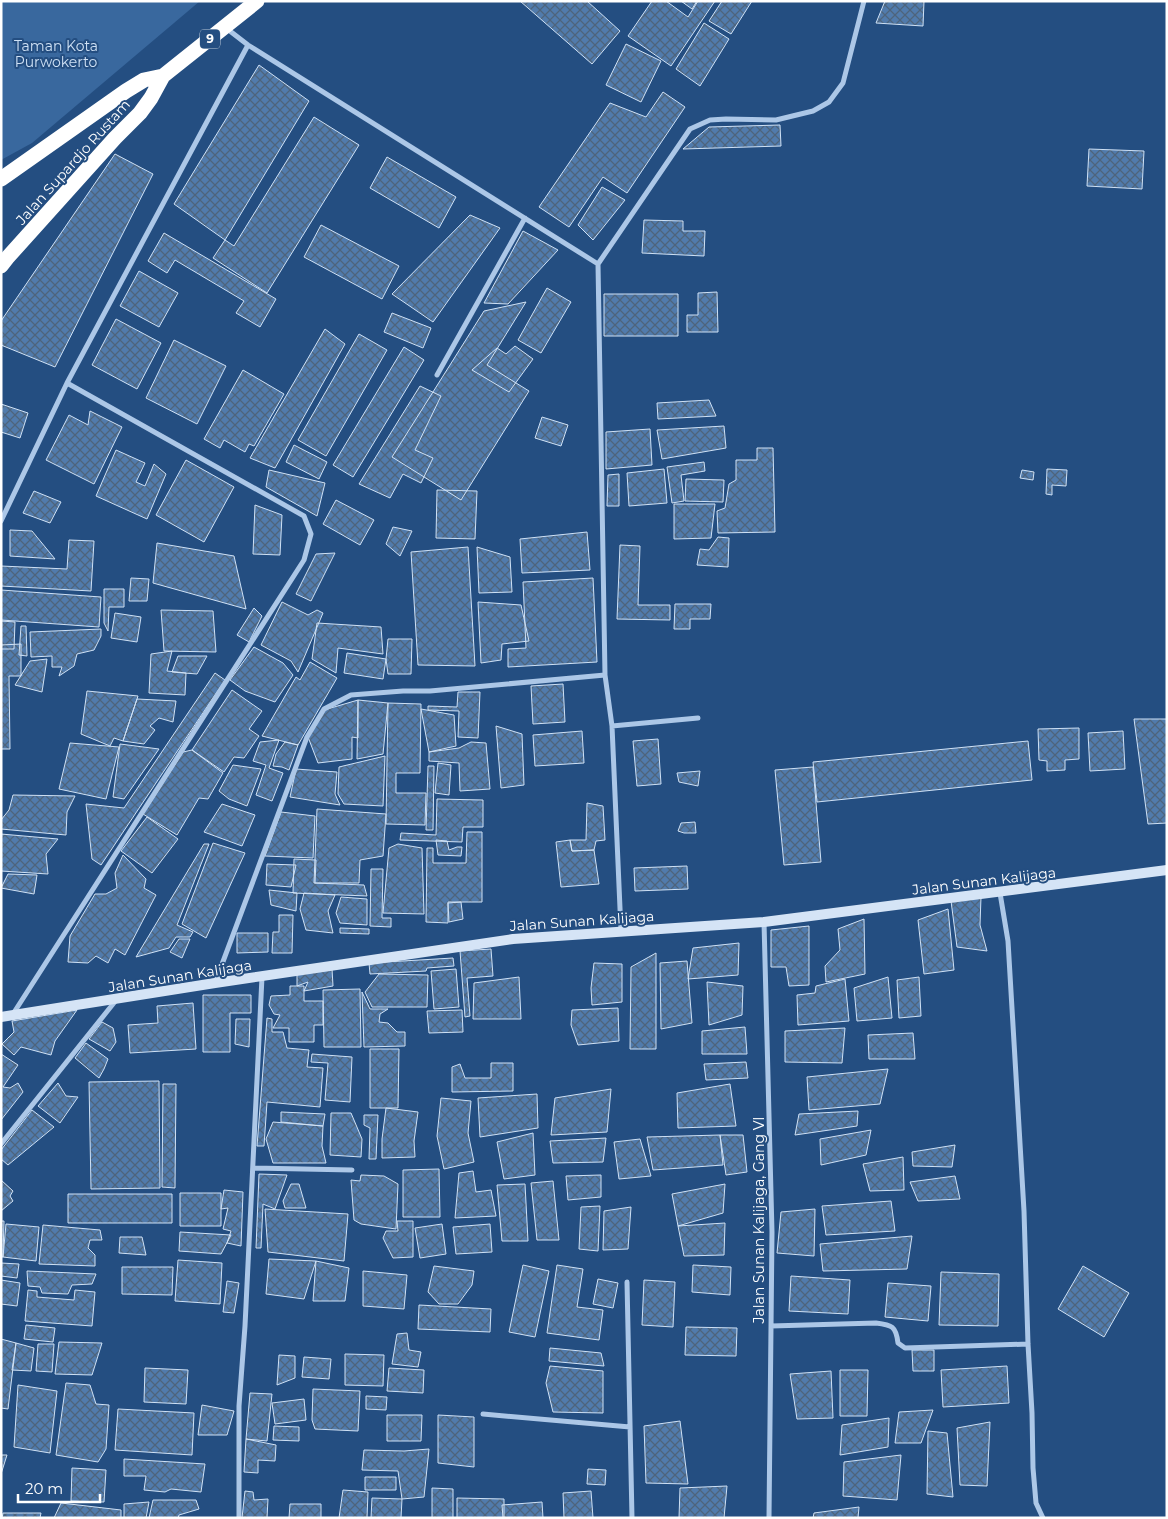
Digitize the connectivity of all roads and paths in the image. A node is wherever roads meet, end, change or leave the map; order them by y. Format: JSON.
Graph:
{"nodes":[{"id":1,"x":257,"y":1,"type":"edge"},
{"id":2,"x":864,"y":1,"type":"edge"},
{"id":3,"x":225,"y":28,"type":"junction"},
{"id":4,"x":248,"y":45,"type":"junction"},
{"id":5,"x":163,"y":76,"type":"junction"},
{"id":6,"x":1,"y":179,"type":"edge"},
{"id":7,"x":525,"y":218,"type":"junction"},
{"id":8,"x":598,"y":264,"type":"junction"},
{"id":9,"x":1,"y":266,"type":"edge"},
{"id":10,"x":437,"y":375,"type":"dead end"},
{"id":11,"x":67,"y":383,"type":"junction"},
{"id":12,"x":1,"y":521,"type":"edge"},
{"id":13,"x":606,"y":675,"type":"junction"},
{"id":14,"x":698,"y":718,"type":"dead end"},
{"id":15,"x":612,"y":726,"type":"junction"},
{"id":16,"x":1167,"y":870,"type":"edge"},
{"id":17,"x":1000,"y":893,"type":"junction"},
{"id":18,"x":764,"y":922,"type":"junction"},
{"id":19,"x":621,"y":932,"type":"junction"},
{"id":20,"x":262,"y":977,"type":"junction"},
{"id":21,"x":215,"y":984,"type":"junction"},
{"id":22,"x":118,"y":998,"type":"junction"},
{"id":23,"x":6,"y":1017,"type":"edge"},
{"id":24,"x":1,"y":1144,"type":"edge"},
{"id":25,"x":253,"y":1168,"type":"junction"},
{"id":26,"x":352,"y":1170,"type":"dead end"},
{"id":27,"x":626,"y":1282,"type":"dead end"},
{"id":28,"x":771,"y":1326,"type":"junction"},
{"id":29,"x":1028,"y":1344,"type":"junction"},
{"id":30,"x":483,"y":1414,"type":"dead end"},
{"id":31,"x":630,"y":1427,"type":"junction"},
{"id":32,"x":239,"y":1518,"type":"edge"},
{"id":33,"x":632,"y":1518,"type":"edge"},
{"id":34,"x":769,"y":1518,"type":"edge"},
{"id":35,"x":1043,"y":1518,"type":"edge"}],
"edges":[{"from":1,"to":3,"type":"highway","name":"Jalan Supardjo Rustam","number":"9"},
{"from":2,"to":8,"type":"street"},
{"from":3,"to":4,"type":"street"},
{"from":3,"to":5,"type":"highway","name":"Jalan Supardjo Rustam","number":"9"},
{"from":4,"to":7,"type":"street"},
{"from":4,"to":11,"type":"street"},
{"from":5,"to":6,"type":"highway","name":"Jalan Supardjo Rustam"},
{"from":5,"to":9,"type":"highway","name":"Jalan Supardjo Rustam"},
{"from":7,"to":8,"type":"street"},
{"from":7,"to":10,"type":"street"},
{"from":8,"to":13,"type":"street"},
{"from":11,"to":12,"type":"street"},
{"from":11,"to":23,"type":"street"},
{"from":13,"to":15,"type":"street"},
{"from":13,"to":21,"type":"street"},
{"from":14,"to":15,"type":"street"},
{"from":15,"to":19,"type":"street"},
{"from":16,"to":17,"type":"street","name":"Jalan Sunan Kalijaga"},
{"from":17,"to":18,"type":"street","name":"Jalan Sunan Kalijaga"},
{"from":17,"to":29,"type":"street"},
{"from":18,"to":19,"type":"street","name":"Jalan Sunan Kalijaga"},
{"from":18,"to":28,"type":"street","name":"Jalan Sunan Kalijaga, Gang VI"},
{"from":19,"to":20,"type":"street","name":"Jalan Sunan Kalijaga"},
{"from":20,"to":21,"type":"street","name":"Jalan Sunan Kalijaga"},
{"from":20,"to":25,"type":"street"},
{"from":21,"to":22,"type":"street","name":"Jalan Sunan Kalijaga"},
{"from":22,"to":23,"type":"street","name":"Jalan Sunan Kalijaga"},
{"from":22,"to":24,"type":"street"},
{"from":25,"to":26,"type":"street"},
{"from":25,"to":32,"type":"street"},
{"from":27,"to":31,"type":"street"},
{"from":28,"to":29,"type":"street"},
{"from":28,"to":34,"type":"street","name":"Jalan Sunan Kalijaga, Gang VI"},
{"from":29,"to":35,"type":"street"},
{"from":30,"to":31,"type":"street"},
{"from":31,"to":33,"type":"street"}]}
